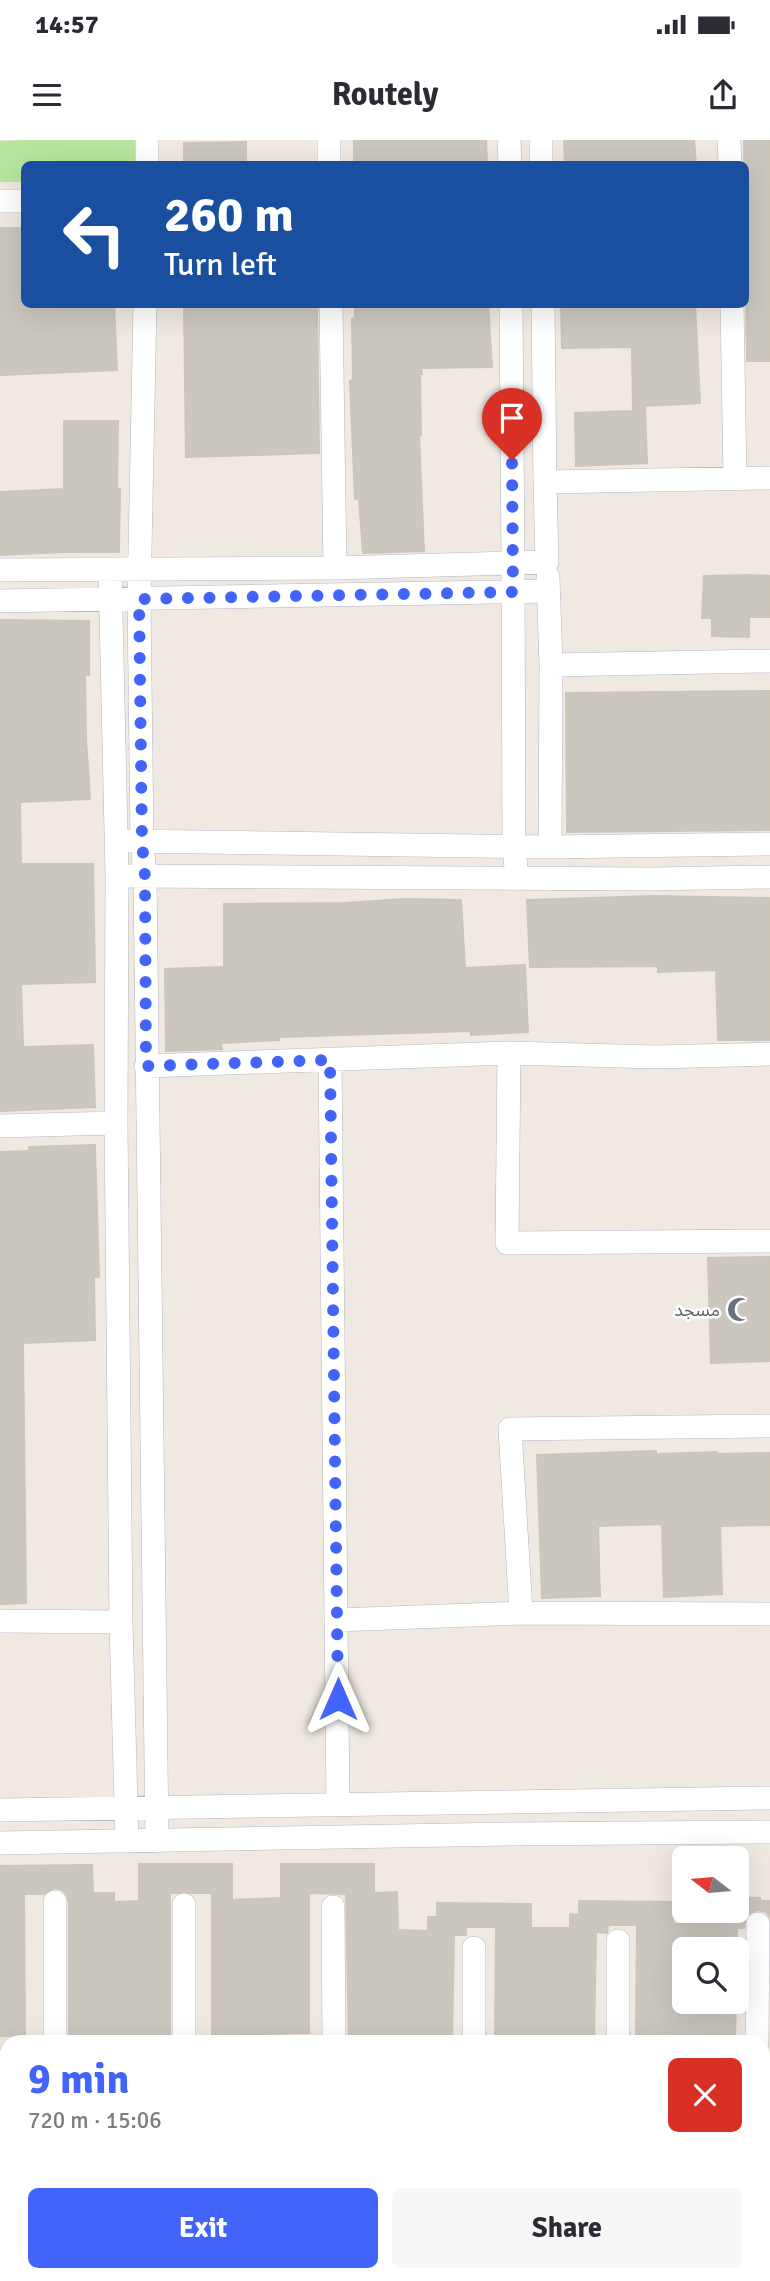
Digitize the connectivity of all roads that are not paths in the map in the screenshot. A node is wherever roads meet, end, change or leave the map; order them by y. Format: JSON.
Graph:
{"nodes":[{"id":1,"x":147,"y":140,"type":"edge"},
{"id":2,"x":329,"y":140,"type":"edge"},
{"id":3,"x":509,"y":140,"type":"edge"},
{"id":4,"x":541,"y":140,"type":"edge"},
{"id":5,"x":730,"y":140,"type":"edge"},
{"id":6,"x":147,"y":161,"type":"edge"},
{"id":7,"x":329,"y":161,"type":"edge"},
{"id":8,"x":510,"y":161,"type":"edge"},
{"id":9,"x":541,"y":161,"type":"edge"},
{"id":10,"x":730,"y":161,"type":"edge"},
{"id":11,"x":0,"y":201,"type":"edge"},
{"id":12,"x":21,"y":201,"type":"edge"},
{"id":13,"x":145,"y":308,"type":"edge"},
{"id":14,"x":331,"y":308,"type":"edge"},
{"id":15,"x":511,"y":308,"type":"edge"},
{"id":16,"x":543,"y":308,"type":"edge"},
{"id":17,"x":732,"y":308,"type":"edge"},
{"id":18,"x":770,"y":478,"type":"edge"},
{"id":19,"x":735,"y":479,"type":"junction"},
{"id":20,"x":545,"y":482,"type":"junction"},
{"id":21,"x":547,"y":562,"type":"junction"},
{"id":22,"x":513,"y":563,"type":"junction"},
{"id":23,"x":140,"y":568,"type":"junction"},
{"id":24,"x":335,"y":568,"type":"junction"},
{"id":25,"x":110,"y":569,"type":"junction"},
{"id":26,"x":0,"y":570,"type":"edge"},
{"id":27,"x":548,"y":591,"type":"junction"},
{"id":28,"x":513,"y":592,"type":"junction"},
{"id":29,"x":139,"y":599,"type":"junction"},
{"id":30,"x":109,"y":600,"type":"junction"},
{"id":31,"x":0,"y":601,"type":"edge"},
{"id":32,"x":770,"y":661,"type":"edge"},
{"id":33,"x":551,"y":665,"type":"junction"},
{"id":34,"x":117,"y":841,"type":"junction"},
{"id":35,"x":142,"y":841,"type":"junction"},
{"id":36,"x":770,"y":844,"type":"edge"},
{"id":37,"x":514,"y":846,"type":"junction"},
{"id":38,"x":550,"y":847,"type":"junction"},
{"id":39,"x":117,"y":876,"type":"junction"},
{"id":40,"x":145,"y":877,"type":"junction"},
{"id":41,"x":770,"y":877,"type":"edge"},
{"id":42,"x":517,"y":879,"type":"junction"},
{"id":43,"x":509,"y":1053,"type":"junction"},
{"id":44,"x":770,"y":1054,"type":"edge"},
{"id":45,"x":330,"y":1060,"type":"junction"},
{"id":46,"x":146,"y":1066,"type":"junction"},
{"id":47,"x":116,"y":1123,"type":"junction"},
{"id":48,"x":0,"y":1126,"type":"edge"},
{"id":49,"x":770,"y":1241,"type":"edge"},
{"id":50,"x":770,"y":1426,"type":"edge"},
{"id":51,"x":521,"y":1613,"type":"junction"},
{"id":52,"x":770,"y":1614,"type":"edge"},
{"id":53,"x":0,"y":1620,"type":"edge"},
{"id":54,"x":337,"y":1620,"type":"junction"},
{"id":55,"x":121,"y":1622,"type":"junction"},
{"id":56,"x":770,"y":1798,"type":"edge"},
{"id":57,"x":674,"y":1799,"type":"junction"},
{"id":58,"x":338,"y":1804,"type":"junction"},
{"id":59,"x":156,"y":1808,"type":"junction"},
{"id":60,"x":127,"y":1809,"type":"junction"},
{"id":61,"x":0,"y":1810,"type":"edge"},
{"id":62,"x":770,"y":1832,"type":"edge"},
{"id":63,"x":676,"y":1833,"type":"junction"},
{"id":64,"x":127,"y":1841,"type":"junction"},
{"id":65,"x":157,"y":1841,"type":"junction"},
{"id":66,"x":0,"y":1843,"type":"edge"},
{"id":67,"x":55,"y":1902,"type":"dead end"},
{"id":68,"x":184,"y":1905,"type":"dead end"},
{"id":69,"x":333,"y":1907,"type":"dead end"},
{"id":70,"x":758,"y":1924,"type":"dead end"},
{"id":71,"x":618,"y":1941,"type":"dead end"},
{"id":72,"x":474,"y":1948,"type":"dead end"},
{"id":73,"x":55,"y":2035,"type":"edge"},
{"id":74,"x":184,"y":2035,"type":"edge"},
{"id":75,"x":334,"y":2035,"type":"edge"},
{"id":76,"x":474,"y":2035,"type":"edge"},
{"id":77,"x":618,"y":2035,"type":"edge"},
{"id":78,"x":757,"y":2035,"type":"edge"}],
"edges":[{"from":1,"to":6,"type":"street"},
{"from":2,"to":7,"type":"street"},
{"from":3,"to":8,"type":"street"},
{"from":4,"to":9,"type":"street"},
{"from":5,"to":10,"type":"street"},
{"from":11,"to":12,"type":"street"},
{"from":13,"to":23,"type":"street"},
{"from":14,"to":24,"type":"street"},
{"from":15,"to":22,"type":"street"},
{"from":16,"to":20,"type":"street"},
{"from":17,"to":19,"type":"street"},
{"from":18,"to":19,"type":"street"},
{"from":19,"to":20,"type":"street"},
{"from":20,"to":21,"type":"street"},
{"from":21,"to":22,"type":"street"},
{"from":21,"to":27,"type":"street"},
{"from":22,"to":24,"type":"street"},
{"from":22,"to":28,"type":"street"},
{"from":23,"to":24,"type":"street"},
{"from":23,"to":25,"type":"street"},
{"from":23,"to":29,"type":"street"},
{"from":25,"to":26,"type":"street"},
{"from":25,"to":30,"type":"street"},
{"from":27,"to":28,"type":"street"},
{"from":27,"to":33,"type":"street"},
{"from":28,"to":29,"type":"street"},
{"from":28,"to":37,"type":"street"},
{"from":29,"to":30,"type":"street"},
{"from":29,"to":35,"type":"street"},
{"from":30,"to":31,"type":"street"},
{"from":30,"to":34,"type":"street"},
{"from":32,"to":33,"type":"street"},
{"from":33,"to":38,"type":"street"},
{"from":34,"to":35,"type":"street"},
{"from":34,"to":39,"type":"street"},
{"from":35,"to":37,"type":"street"},
{"from":35,"to":40,"type":"street"},
{"from":36,"to":38,"type":"street"},
{"from":37,"to":38,"type":"street"},
{"from":37,"to":42,"type":"street"},
{"from":39,"to":40,"type":"street"},
{"from":39,"to":47,"type":"street"},
{"from":40,"to":42,"type":"street"},
{"from":40,"to":46,"type":"street"},
{"from":41,"to":42,"type":"street"},
{"from":43,"to":44,"type":"street"},
{"from":43,"to":45,"type":"street"},
{"from":43,"to":49,"type":"street"},
{"from":45,"to":46,"type":"street"},
{"from":45,"to":54,"type":"street"},
{"from":46,"to":59,"type":"street"},
{"from":47,"to":48,"type":"street"},
{"from":47,"to":55,"type":"street"},
{"from":50,"to":51,"type":"street"},
{"from":51,"to":52,"type":"street"},
{"from":51,"to":54,"type":"street"},
{"from":53,"to":55,"type":"street"},
{"from":54,"to":58,"type":"street"},
{"from":55,"to":60,"type":"street"},
{"from":56,"to":57,"type":"street"},
{"from":57,"to":58,"type":"street"},
{"from":57,"to":63,"type":"street"},
{"from":58,"to":59,"type":"street"},
{"from":59,"to":60,"type":"street"},
{"from":59,"to":65,"type":"street"},
{"from":60,"to":61,"type":"street"},
{"from":60,"to":64,"type":"street"},
{"from":62,"to":63,"type":"street"},
{"from":63,"to":65,"type":"street"},
{"from":64,"to":65,"type":"street"},
{"from":64,"to":66,"type":"street"},
{"from":67,"to":73,"type":"street"},
{"from":68,"to":74,"type":"street"},
{"from":69,"to":75,"type":"street"},
{"from":70,"to":78,"type":"street"},
{"from":71,"to":77,"type":"street"},
{"from":72,"to":76,"type":"street"}]}
